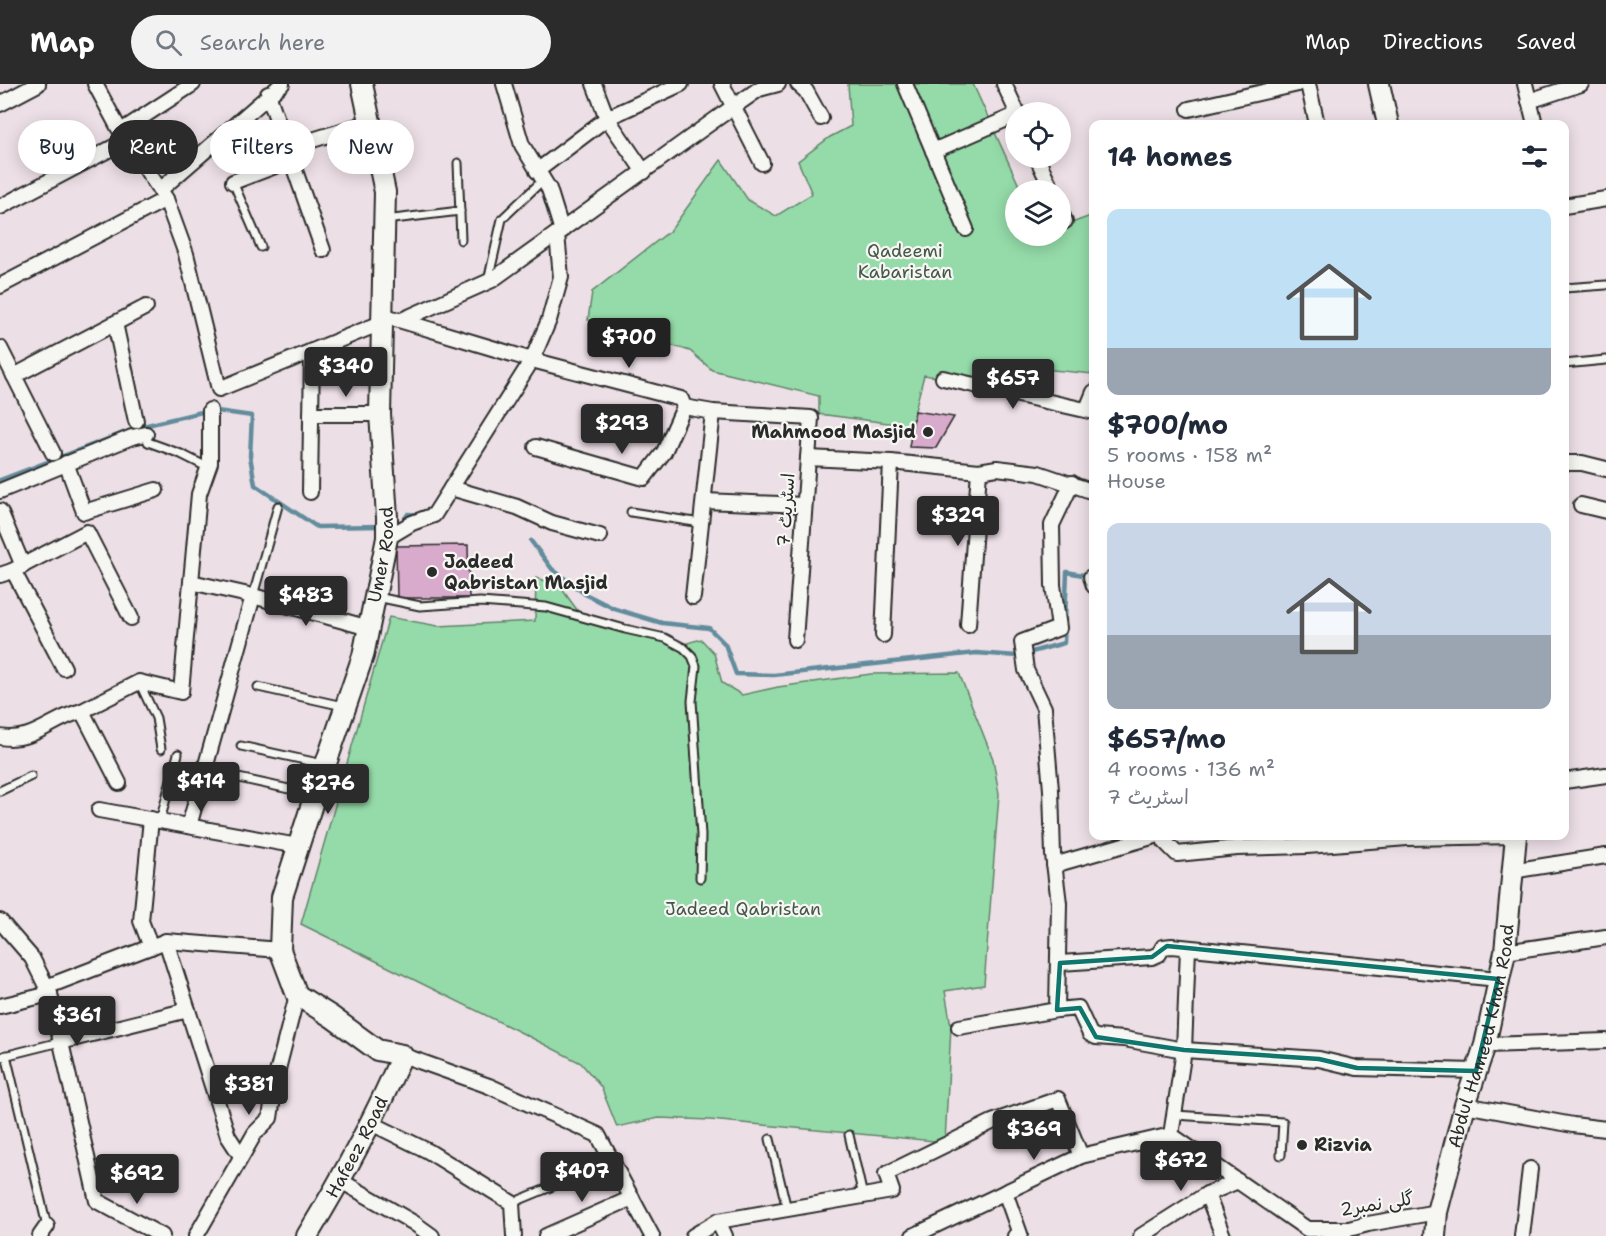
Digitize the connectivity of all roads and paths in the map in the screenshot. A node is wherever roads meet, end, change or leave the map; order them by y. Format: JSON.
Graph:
{"nodes":[{"id":1,"x":38,"y":84,"type":"edge"},
{"id":2,"x":95,"y":84,"type":"edge"},
{"id":3,"x":193,"y":84,"type":"edge"},
{"id":4,"x":282,"y":84,"type":"edge"},
{"id":5,"x":362,"y":84,"type":"edge"},
{"id":6,"x":504,"y":84,"type":"edge"},
{"id":7,"x":594,"y":84,"type":"edge"},
{"id":8,"x":681,"y":84,"type":"edge"},
{"id":9,"x":722,"y":84,"type":"edge"},
{"id":10,"x":778,"y":84,"type":"edge"},
{"id":11,"x":800,"y":84,"type":"edge"},
{"id":12,"x":905,"y":84,"type":"edge"},
{"id":13,"x":1004,"y":84,"type":"edge"},
{"id":14,"x":1231,"y":84,"type":"edge"},
{"id":15,"x":1298,"y":84,"type":"edge"},
{"id":16,"x":1308,"y":84,"type":"edge"},
{"id":17,"x":1379,"y":84,"type":"edge"},
{"id":18,"x":1526,"y":84,"type":"edge"},
{"id":19,"x":1581,"y":84,"type":"edge"},
{"id":20,"x":268,"y":94,"type":"junction"},
{"id":21,"x":1234,"y":99,"type":"junction"},
{"id":22,"x":1529,"y":101,"type":"junction"},
{"id":23,"x":1011,"y":102,"type":"edge"},
{"id":24,"x":0,"y":104,"type":"edge"},
{"id":25,"x":734,"y":107,"type":"junction"},
{"id":26,"x":1189,"y":109,"type":"dead end"},
{"id":27,"x":607,"y":118,"type":"junction"},
{"id":28,"x":821,"y":118,"type":"dead end"},
{"id":29,"x":1005,"y":119,"type":"edge"},
{"id":30,"x":115,"y":120,"type":"edge"},
{"id":31,"x":145,"y":120,"type":"edge"},
{"id":32,"x":277,"y":120,"type":"edge"},
{"id":33,"x":370,"y":120,"type":"edge"},
{"id":34,"x":1316,"y":120,"type":"edge"},
{"id":35,"x":1387,"y":120,"type":"edge"},
{"id":36,"x":1534,"y":120,"type":"edge"},
{"id":37,"x":108,"y":145,"type":"edge"},
{"id":38,"x":933,"y":151,"type":"junction"},
{"id":39,"x":458,"y":163,"type":"dead end"},
{"id":40,"x":762,"y":163,"type":"dead end"},
{"id":41,"x":644,"y":171,"type":"junction"},
{"id":42,"x":150,"y":174,"type":"edge"},
{"id":43,"x":250,"y":174,"type":"edge"},
{"id":44,"x":296,"y":174,"type":"edge"},
{"id":45,"x":381,"y":174,"type":"edge"},
{"id":46,"x":540,"y":175,"type":"junction"},
{"id":47,"x":233,"y":183,"type":"joint"},
{"id":48,"x":163,"y":194,"type":"junction"},
{"id":49,"x":1606,"y":198,"type":"edge"},
{"id":50,"x":1569,"y":205,"type":"edge"},
{"id":51,"x":0,"y":207,"type":"edge"},
{"id":52,"x":460,"y":211,"type":"junction"},
{"id":53,"x":384,"y":220,"type":"junction"},
{"id":54,"x":966,"y":229,"type":"dead end"},
{"id":55,"x":560,"y":233,"type":"junction"},
{"id":56,"x":461,"y":240,"type":"dead end"},
{"id":57,"x":261,"y":247,"type":"dead end"},
{"id":58,"x":323,"y":250,"type":"dead end"},
{"id":59,"x":487,"y":282,"type":"junction"},
{"id":60,"x":1606,"y":285,"type":"edge"},
{"id":61,"x":0,"y":286,"type":"edge"},
{"id":62,"x":1569,"y":288,"type":"edge"},
{"id":63,"x":147,"y":306,"type":"dead end"},
{"id":64,"x":381,"y":319,"type":"junction"},
{"id":65,"x":402,"y":320,"type":"junction"},
{"id":66,"x":115,"y":323,"type":"junction"},
{"id":67,"x":0,"y":348,"type":"edge"},
{"id":68,"x":312,"y":351,"type":"junction"},
{"id":69,"x":532,"y":360,"type":"junction"},
{"id":70,"x":1606,"y":360,"type":"edge"},
{"id":71,"x":1569,"y":364,"type":"edge"},
{"id":72,"x":14,"y":376,"type":"junction"},
{"id":73,"x":943,"y":378,"type":"dead end"},
{"id":74,"x":684,"y":407,"type":"junction"},
{"id":75,"x":210,"y":410,"type":"dead end"},
{"id":76,"x":1089,"y":410,"type":"edge"},
{"id":77,"x":713,"y":412,"type":"junction"},
{"id":78,"x":311,"y":414,"type":"junction"},
{"id":79,"x":380,"y":414,"type":"junction"},
{"id":80,"x":136,"y":421,"type":"dead end"},
{"id":81,"x":146,"y":434,"type":"joint"},
{"id":82,"x":536,"y":447,"type":"dead end"},
{"id":83,"x":53,"y":453,"type":"dead end"},
{"id":84,"x":808,"y":458,"type":"junction"},
{"id":85,"x":891,"y":462,"type":"junction"},
{"id":86,"x":66,"y":463,"type":"junction"},
{"id":87,"x":1569,"y":463,"type":"edge"},
{"id":88,"x":209,"y":468,"type":"junction"},
{"id":89,"x":1606,"y":470,"type":"edge"},
{"id":90,"x":979,"y":471,"type":"junction"},
{"id":91,"x":1072,"y":483,"type":"junction"},
{"id":92,"x":451,"y":488,"type":"junction"},
{"id":93,"x":156,"y":490,"type":"dead end"},
{"id":94,"x":1089,"y":490,"type":"edge"},
{"id":95,"x":0,"y":491,"type":"edge"},
{"id":96,"x":310,"y":492,"type":"dead end"},
{"id":97,"x":704,"y":501,"type":"junction"},
{"id":98,"x":804,"y":505,"type":"junction"},
{"id":99,"x":1581,"y":505,"type":"dead end"},
{"id":100,"x":278,"y":506,"type":"dead end"},
{"id":101,"x":1606,"y":509,"type":"edge"},
{"id":102,"x":0,"y":511,"type":"edge"},
{"id":103,"x":631,"y":512,"type":"dead end"},
{"id":104,"x":701,"y":523,"type":"junction"},
{"id":105,"x":600,"y":536,"type":"dead end"},
{"id":106,"x":387,"y":538,"type":"junction"},
{"id":107,"x":11,"y":571,"type":"edge"},
{"id":108,"x":191,"y":582,"type":"junction"},
{"id":109,"x":253,"y":596,"type":"junction"},
{"id":110,"x":375,"y":596,"type":"junction"},
{"id":111,"x":693,"y":597,"type":"dead end"},
{"id":112,"x":131,"y":618,"type":"dead end"},
{"id":113,"x":968,"y":626,"type":"dead end"},
{"id":114,"x":369,"y":628,"type":"junction"},
{"id":115,"x":883,"y":635,"type":"dead end"},
{"id":116,"x":795,"y":640,"type":"dead end"},
{"id":117,"x":64,"y":668,"type":"dead end"},
{"id":118,"x":139,"y":682,"type":"junction"},
{"id":119,"x":258,"y":687,"type":"dead end"},
{"id":120,"x":346,"y":706,"type":"junction"},
{"id":121,"x":82,"y":711,"type":"junction"},
{"id":122,"x":0,"y":737,"type":"edge"},
{"id":123,"x":242,"y":746,"type":"dead end"},
{"id":124,"x":161,"y":749,"type":"dead end"},
{"id":125,"x":178,"y":754,"type":"dead end"},
{"id":126,"x":325,"y":764,"type":"junction"},
{"id":127,"x":1606,"y":775,"type":"edge"},
{"id":128,"x":31,"y":776,"type":"dead end"},
{"id":129,"x":234,"y":777,"type":"dead end"},
{"id":130,"x":1569,"y":780,"type":"edge"},
{"id":131,"x":119,"y":783,"type":"dead end"},
{"id":132,"x":0,"y":790,"type":"edge"},
{"id":133,"x":315,"y":794,"type":"junction"},
{"id":134,"x":99,"y":810,"type":"dead end"},
{"id":135,"x":156,"y":820,"type":"junction"},
{"id":136,"x":189,"y":826,"type":"junction"},
{"id":137,"x":1141,"y":840,"type":"edge"},
{"id":138,"x":1165,"y":840,"type":"edge"},
{"id":139,"x":1382,"y":840,"type":"edge"},
{"id":140,"x":1516,"y":840,"type":"edge"},
{"id":141,"x":298,"y":846,"type":"junction"},
{"id":142,"x":1606,"y":856,"type":"edge"},
{"id":143,"x":1054,"y":865,"type":"junction"},
{"id":144,"x":1512,"y":871,"type":"junction"},
{"id":145,"x":700,"y":878,"type":"dead end"},
{"id":146,"x":0,"y":921,"type":"edge"},
{"id":147,"x":1606,"y":937,"type":"edge"},
{"id":148,"x":166,"y":941,"type":"junction"},
{"id":149,"x":151,"y":947,"type":"junction"},
{"id":150,"x":1188,"y":948,"type":"junction"},
{"id":151,"x":280,"y":950,"type":"junction"},
{"id":152,"x":1505,"y":952,"type":"junction"},
{"id":153,"x":1060,"y":963,"type":"junction"},
{"id":154,"x":1498,"y":979,"type":"junction"},
{"id":155,"x":48,"y":990,"type":"junction"},
{"id":156,"x":297,"y":995,"type":"junction"},
{"id":157,"x":0,"y":1006,"type":"edge"},
{"id":158,"x":188,"y":1010,"type":"junction"},
{"id":159,"x":1057,"y":1010,"type":"junction"},
{"id":160,"x":959,"y":1028,"type":"dead end"},
{"id":161,"x":1606,"y":1041,"type":"edge"},
{"id":162,"x":60,"y":1042,"type":"junction"},
{"id":163,"x":1485,"y":1045,"type":"junction"},
{"id":164,"x":1184,"y":1050,"type":"junction"},
{"id":165,"x":402,"y":1055,"type":"junction"},
{"id":166,"x":3,"y":1056,"type":"edge"},
{"id":167,"x":1476,"y":1071,"type":"junction"},
{"id":168,"x":1466,"y":1105,"type":"junction"},
{"id":169,"x":1175,"y":1115,"type":"junction"},
{"id":170,"x":371,"y":1124,"type":"junction"},
{"id":171,"x":1606,"y":1129,"type":"edge"},
{"id":172,"x":849,"y":1135,"type":"dead end"},
{"id":173,"x":1171,"y":1135,"type":"junction"},
{"id":174,"x":770,"y":1139,"type":"dead end"},
{"id":175,"x":1281,"y":1155,"type":"dead end"},
{"id":176,"x":242,"y":1156,"type":"junction"},
{"id":177,"x":1081,"y":1156,"type":"junction"},
{"id":178,"x":1530,"y":1169,"type":"dead end"},
{"id":179,"x":592,"y":1170,"type":"dead end"},
{"id":180,"x":341,"y":1181,"type":"junction"},
{"id":181,"x":1238,"y":1181,"type":"junction"},
{"id":182,"x":1005,"y":1192,"type":"junction"},
{"id":183,"x":1207,"y":1194,"type":"junction"},
{"id":184,"x":863,"y":1196,"type":"junction"},
{"id":185,"x":632,"y":1198,"type":"junction"},
{"id":186,"x":512,"y":1203,"type":"junction"},
{"id":187,"x":787,"y":1209,"type":"junction"},
{"id":188,"x":1437,"y":1212,"type":"junction"},
{"id":189,"x":718,"y":1221,"type":"junction"},
{"id":190,"x":44,"y":1231,"type":"edge"},
{"id":191,"x":1345,"y":1233,"type":"edge"},
{"id":192,"x":155,"y":1234,"type":"edge"},
{"id":193,"x":196,"y":1236,"type":"edge"},
{"id":194,"x":307,"y":1236,"type":"edge"},
{"id":195,"x":432,"y":1236,"type":"edge"},
{"id":196,"x":514,"y":1236,"type":"edge"},
{"id":197,"x":546,"y":1236,"type":"edge"},
{"id":198,"x":651,"y":1236,"type":"edge"},
{"id":199,"x":693,"y":1236,"type":"edge"},
{"id":200,"x":725,"y":1236,"type":"edge"},
{"id":201,"x":913,"y":1236,"type":"edge"},
{"id":202,"x":1016,"y":1236,"type":"edge"},
{"id":203,"x":1141,"y":1236,"type":"edge"},
{"id":204,"x":1223,"y":1236,"type":"edge"},
{"id":205,"x":1435,"y":1236,"type":"edge"},
{"id":206,"x":1522,"y":1236,"type":"edge"}],
"edges":[{"from":1,"to":24,"type":"street"},
{"from":2,"to":30,"type":"street"},
{"from":3,"to":31,"type":"street"},
{"from":4,"to":20,"type":"street"},
{"from":5,"to":33,"type":"street","name":"Umer Road"},
{"from":6,"to":46,"type":"street"},
{"from":7,"to":27,"type":"street"},
{"from":8,"to":27,"type":"street"},
{"from":9,"to":25,"type":"street"},
{"from":10,"to":25,"type":"street"},
{"from":11,"to":28,"type":"street"},
{"from":12,"to":38,"type":"street"},
{"from":13,"to":23,"type":"street"},
{"from":14,"to":21,"type":"street"},
{"from":15,"to":21,"type":"street"},
{"from":16,"to":34,"type":"street"},
{"from":17,"to":35,"type":"street"},
{"from":18,"to":22,"type":"street"},
{"from":19,"to":22,"type":"street"},
{"from":20,"to":32,"type":"street"},
{"from":20,"to":48,"type":"street"},
{"from":21,"to":26,"type":"street"},
{"from":22,"to":36,"type":"street"},
{"from":25,"to":40,"type":"street"},
{"from":25,"to":41,"type":"street"},
{"from":27,"to":41,"type":"street"},
{"from":27,"to":46,"type":"street"},
{"from":29,"to":38,"type":"street"},
{"from":37,"to":51,"type":"street"},
{"from":38,"to":54,"type":"street"},
{"from":39,"to":52,"type":"lane"},
{"from":41,"to":55,"type":"street"},
{"from":42,"to":48,"type":"street"},
{"from":43,"to":47,"type":"street"},
{"from":44,"to":58,"type":"street"},
{"from":45,"to":53,"type":"street","name":"Umer Road"},
{"from":46,"to":55,"type":"street"},
{"from":46,"to":59,"type":"lane"},
{"from":47,"to":57,"type":"lane"},
{"from":48,"to":61,"type":"street"},
{"from":48,"to":68,"type":"street"},
{"from":49,"to":50,"type":"street"},
{"from":52,"to":53,"type":"lane"},
{"from":52,"to":56,"type":"lane"},
{"from":53,"to":64,"type":"street","name":"Umer Road"},
{"from":55,"to":59,"type":"street"},
{"from":55,"to":69,"type":"street"},
{"from":59,"to":65,"type":"street"},
{"from":60,"to":62,"type":"lane"},
{"from":63,"to":66,"type":"street"},
{"from":64,"to":65,"type":"street"},
{"from":64,"to":68,"type":"street"},
{"from":64,"to":79,"type":"street","name":"Umer Road"},
{"from":65,"to":69,"type":"street"},
{"from":66,"to":72,"type":"street"},
{"from":66,"to":80,"type":"street"},
{"from":67,"to":72,"type":"street"},
{"from":68,"to":78,"type":"street"},
{"from":69,"to":74,"type":"street"},
{"from":69,"to":92,"type":"street"},
{"from":70,"to":71,"type":"lane"},
{"from":72,"to":83,"type":"street"},
{"from":73,"to":76,"type":"street"},
{"from":74,"to":77,"type":"street"},
{"from":74,"to":82,"type":"street"},
{"from":75,"to":88,"type":"street"},
{"from":77,"to":84,"type":"street"},
{"from":77,"to":97,"type":"street"},
{"from":78,"to":79,"type":"street"},
{"from":78,"to":96,"type":"street"},
{"from":79,"to":106,"type":"street","name":"Umer Road"},
{"from":81,"to":86,"type":"street"},
{"from":81,"to":88,"type":"lane"},
{"from":84,"to":85,"type":"street","name":"اسٹریٹ 7"},
{"from":84,"to":98,"type":"street","name":"اسٹریٹ 7"},
{"from":85,"to":90,"type":"street","name":"اسٹریٹ 7"},
{"from":85,"to":115,"type":"street"},
{"from":86,"to":93,"type":"street"},
{"from":86,"to":95,"type":"street"},
{"from":87,"to":89,"type":"street"},
{"from":88,"to":108,"type":"street"},
{"from":90,"to":91,"type":"street","name":"اسٹریٹ 7"},
{"from":90,"to":113,"type":"street"},
{"from":91,"to":94,"type":"street","name":"اسٹریٹ 7"},
{"from":91,"to":143,"type":"street"},
{"from":92,"to":105,"type":"street"},
{"from":92,"to":106,"type":"street"},
{"from":97,"to":98,"type":"street"},
{"from":97,"to":104,"type":"street"},
{"from":98,"to":116,"type":"street","name":"اسٹریٹ 7"},
{"from":99,"to":101,"type":"street"},
{"from":100,"to":109,"type":"lane"},
{"from":102,"to":107,"type":"street"},
{"from":103,"to":104,"type":"lane"},
{"from":104,"to":111,"type":"street"},
{"from":106,"to":110,"type":"street","name":"Umer Road"},
{"from":107,"to":112,"type":"street"},
{"from":107,"to":117,"type":"street"},
{"from":108,"to":109,"type":"street"},
{"from":108,"to":118,"type":"street"},
{"from":109,"to":114,"type":"street"},
{"from":109,"to":136,"type":"street"},
{"from":110,"to":114,"type":"street","name":"Umer Road"},
{"from":110,"to":145,"type":"lane"},
{"from":114,"to":120,"type":"street","name":"Umer Road"},
{"from":118,"to":121,"type":"street"},
{"from":118,"to":124,"type":"lane"},
{"from":119,"to":120,"type":"lane"},
{"from":120,"to":126,"type":"street","name":"Umer Road"},
{"from":121,"to":122,"type":"street"},
{"from":121,"to":131,"type":"street"},
{"from":123,"to":126,"type":"lane"},
{"from":125,"to":135,"type":"lane"},
{"from":126,"to":133,"type":"street","name":"Umer Road"},
{"from":127,"to":130,"type":"street"},
{"from":128,"to":132,"type":"lane"},
{"from":129,"to":133,"type":"lane"},
{"from":133,"to":141,"type":"street","name":"Umer Road"},
{"from":134,"to":135,"type":"street"},
{"from":135,"to":136,"type":"street"},
{"from":135,"to":149,"type":"street"},
{"from":136,"to":141,"type":"street"},
{"from":137,"to":143,"type":"street"},
{"from":138,"to":139,"type":"street"},
{"from":140,"to":144,"type":"street","name":"Abdul Hameed Khan Road"},
{"from":141,"to":151,"type":"street","name":"Umer Road"},
{"from":142,"to":144,"type":"street"},
{"from":143,"to":153,"type":"street"},
{"from":144,"to":152,"type":"street","name":"Abdul Hameed Khan Road"},
{"from":146,"to":155,"type":"street"},
{"from":147,"to":152,"type":"street"},
{"from":148,"to":149,"type":"street"},
{"from":148,"to":151,"type":"street"},
{"from":148,"to":158,"type":"street"},
{"from":149,"to":155,"type":"street"},
{"from":150,"to":153,"type":"street"},
{"from":150,"to":154,"type":"street"},
{"from":150,"to":164,"type":"street"},
{"from":151,"to":156,"type":"street","name":"Umer Road"},
{"from":152,"to":154,"type":"street","name":"Abdul Hameed Khan Road"},
{"from":153,"to":159,"type":"street"},
{"from":154,"to":163,"type":"street","name":"Abdul Hameed Khan Road"},
{"from":155,"to":157,"type":"street"},
{"from":155,"to":162,"type":"street"},
{"from":156,"to":165,"type":"street"},
{"from":156,"to":176,"type":"street"},
{"from":158,"to":162,"type":"street"},
{"from":158,"to":176,"type":"street"},
{"from":159,"to":160,"type":"street"},
{"from":159,"to":164,"type":"street"},
{"from":161,"to":163,"type":"street"},
{"from":162,"to":166,"type":"lane"},
{"from":162,"to":192,"type":"street"},
{"from":163,"to":167,"type":"street","name":"Abdul Hameed Khan Road"},
{"from":164,"to":167,"type":"street"},
{"from":164,"to":169,"type":"street"},
{"from":165,"to":170,"type":"street","name":"Hafeez Road"},
{"from":165,"to":185,"type":"street"},
{"from":166,"to":190,"type":"lane"},
{"from":167,"to":168,"type":"street","name":"Abdul Hameed Khan Road"},
{"from":168,"to":171,"type":"street"},
{"from":168,"to":188,"type":"street","name":"Abdul Hameed Khan Road"},
{"from":169,"to":173,"type":"street"},
{"from":169,"to":175,"type":"lane"},
{"from":170,"to":180,"type":"street","name":"Hafeez Road"},
{"from":170,"to":186,"type":"street"},
{"from":172,"to":184,"type":"lane"},
{"from":173,"to":177,"type":"street"},
{"from":173,"to":181,"type":"street","name":"گلی نمبر2"},
{"from":174,"to":187,"type":"lane"},
{"from":176,"to":193,"type":"street"},
{"from":177,"to":182,"type":"street"},
{"from":177,"to":184,"type":"street"},
{"from":178,"to":206,"type":"street"},
{"from":179,"to":186,"type":"lane"},
{"from":180,"to":194,"type":"street","name":"Hafeez Road"},
{"from":180,"to":195,"type":"street"},
{"from":181,"to":183,"type":"street"},
{"from":181,"to":191,"type":"street","name":"گلی نمبر2"},
{"from":182,"to":201,"type":"street"},
{"from":182,"to":202,"type":"street"},
{"from":183,"to":203,"type":"street"},
{"from":183,"to":204,"type":"street"},
{"from":184,"to":187,"type":"street"},
{"from":185,"to":197,"type":"street"},
{"from":185,"to":198,"type":"street"},
{"from":186,"to":196,"type":"street"},
{"from":187,"to":189,"type":"street"},
{"from":188,"to":191,"type":"street","name":"گلی نمبر2"},
{"from":188,"to":205,"type":"street","name":"Abdul Hameed Khan Road"},
{"from":189,"to":199,"type":"street"},
{"from":189,"to":200,"type":"street"}]}
